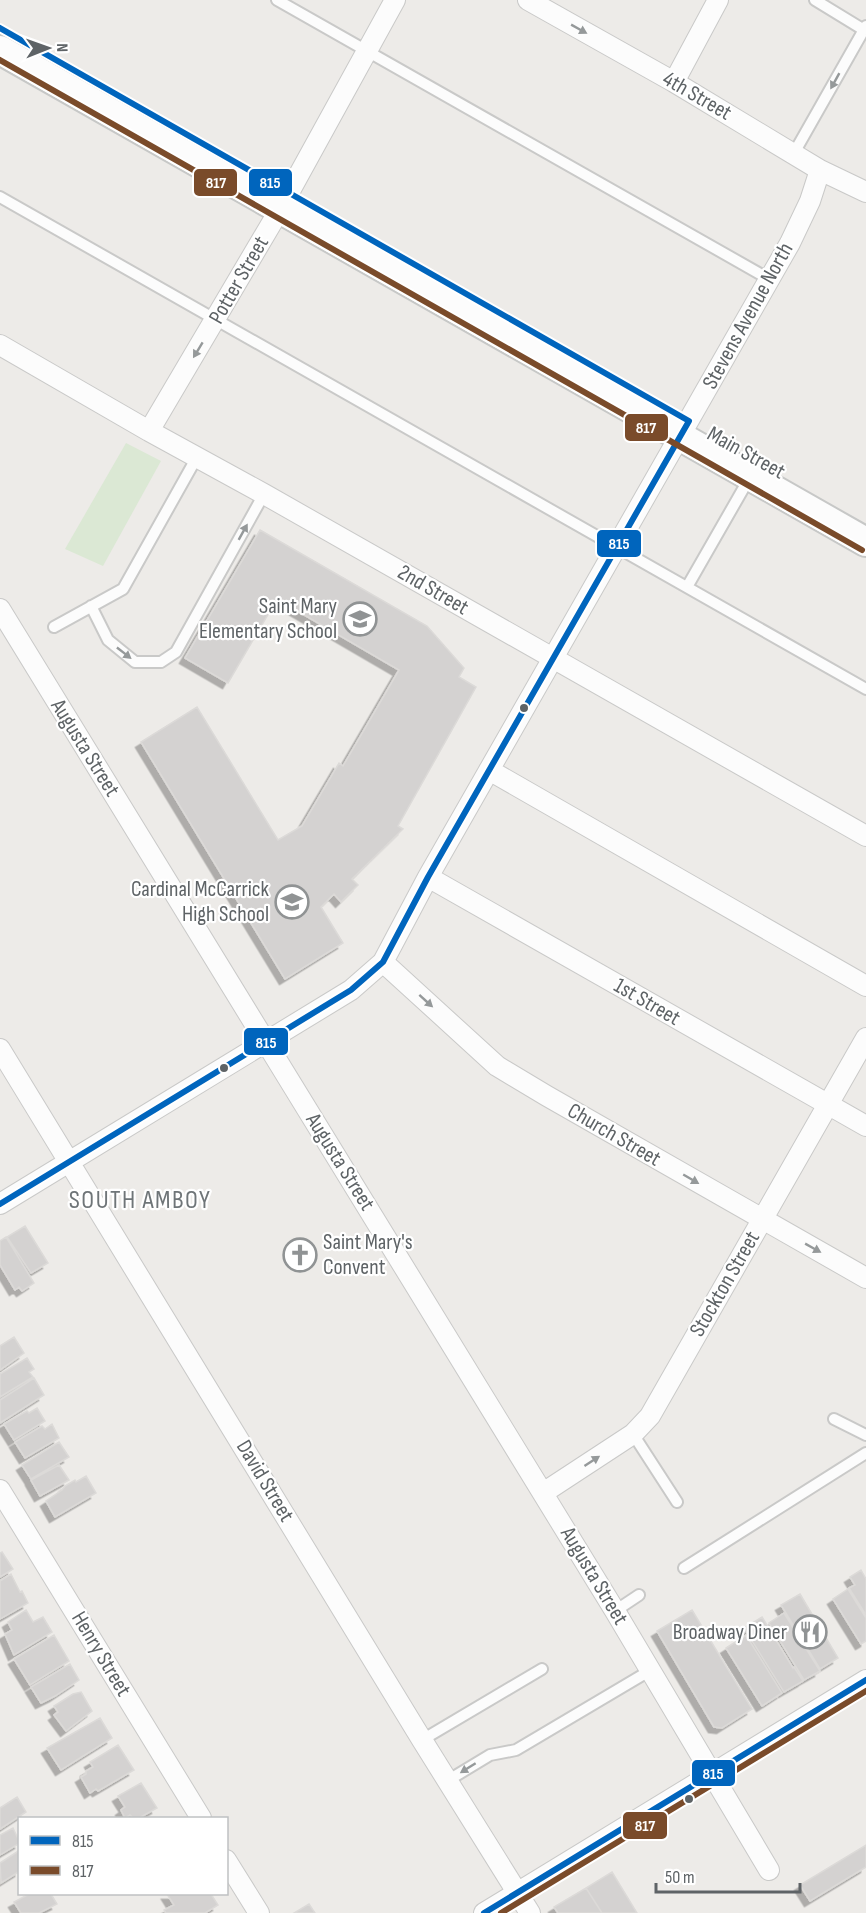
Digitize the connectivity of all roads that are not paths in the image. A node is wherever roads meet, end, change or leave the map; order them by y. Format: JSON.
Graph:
{"nodes":[{"id":1,"x":277,"y":0,"type":"edge"},
{"id":2,"x":395,"y":0,"type":"edge"},
{"id":3,"x":528,"y":0,"type":"edge"},
{"id":4,"x":718,"y":0,"type":"edge"},
{"id":5,"x":815,"y":0,"type":"edge"},
{"id":6,"x":0,"y":28,"type":"edge"},
{"id":7,"x":865,"y":28,"type":"edge"},
{"id":8,"x":0,"y":50,"type":"edge"},
{"id":9,"x":367,"y":51,"type":"junction"},
{"id":10,"x":674,"y":82,"type":"junction"},
{"id":11,"x":794,"y":153,"type":"junction"},
{"id":12,"x":820,"y":170,"type":"junction"},
{"id":13,"x":866,"y":192,"type":"edge"},
{"id":14,"x":0,"y":197,"type":"edge"},
{"id":15,"x":284,"y":201,"type":"junction"},
{"id":16,"x":769,"y":279,"type":"junction"},
{"id":17,"x":216,"y":319,"type":"junction"},
{"id":18,"x":0,"y":345,"type":"edge"},
{"id":19,"x":684,"y":428,"type":"junction"},
{"id":20,"x":150,"y":431,"type":"junction"},
{"id":21,"x":197,"y":457,"type":"junction"},
{"id":22,"x":751,"y":477,"type":"junction"},
{"id":23,"x":264,"y":494,"type":"junction"},
{"id":24,"x":866,"y":520,"type":"edge"},
{"id":25,"x":866,"y":542,"type":"edge"},
{"id":26,"x":616,"y":547,"type":"junction"},
{"id":27,"x":687,"y":587,"type":"junction"},
{"id":28,"x":91,"y":606,"type":"junction"},
{"id":29,"x":0,"y":609,"type":"edge"},
{"id":30,"x":54,"y":627,"type":"dead end"},
{"id":31,"x":553,"y":659,"type":"junction"},
{"id":32,"x":866,"y":689,"type":"edge"},
{"id":33,"x":489,"y":770,"type":"junction"},
{"id":34,"x":866,"y":837,"type":"edge"},
{"id":35,"x":428,"y":877,"type":"junction"},
{"id":36,"x":383,"y":962,"type":"junction"},
{"id":37,"x":866,"y":986,"type":"edge"},
{"id":38,"x":866,"y":1038,"type":"edge"},
{"id":39,"x":266,"y":1041,"type":"junction"},
{"id":40,"x":0,"y":1049,"type":"edge"},
{"id":41,"x":827,"y":1104,"type":"junction"},
{"id":42,"x":866,"y":1126,"type":"edge"},
{"id":43,"x":70,"y":1161,"type":"junction"},
{"id":44,"x":0,"y":1204,"type":"edge"},
{"id":45,"x":762,"y":1219,"type":"junction"},
{"id":46,"x":866,"y":1278,"type":"edge"},
{"id":47,"x":834,"y":1419,"type":"dead end"},
{"id":48,"x":633,"y":1434,"type":"junction"},
{"id":49,"x":866,"y":1435,"type":"edge"},
{"id":50,"x":866,"y":1453,"type":"edge"},
{"id":51,"x":0,"y":1490,"type":"edge"},
{"id":52,"x":543,"y":1493,"type":"junction"},
{"id":53,"x":677,"y":1502,"type":"dead end"},
{"id":54,"x":684,"y":1568,"type":"dead end"},
{"id":55,"x":639,"y":1595,"type":"dead end"},
{"id":56,"x":615,"y":1611,"type":"junction"},
{"id":57,"x":542,"y":1669,"type":"dead end"},
{"id":58,"x":651,"y":1670,"type":"junction"},
{"id":59,"x":866,"y":1680,"type":"edge"},
{"id":60,"x":422,"y":1740,"type":"junction"},
{"id":61,"x":713,"y":1774,"type":"junction"},
{"id":62,"x":447,"y":1781,"type":"junction"},
{"id":63,"x":200,"y":1817,"type":"edge"},
{"id":64,"x":228,"y":1863,"type":"edge"},
{"id":65,"x":769,"y":1870,"type":"dead end"},
{"id":66,"x":518,"y":1892,"type":"junction"},
{"id":67,"x":259,"y":1913,"type":"edge"},
{"id":68,"x":484,"y":1913,"type":"edge"},
{"id":69,"x":530,"y":1913,"type":"edge"}],
"edges":[{"from":1,"to":9,"type":"lane"},
{"from":2,"to":9,"type":"street","name":"Potter Street"},
{"from":3,"to":10,"type":"street","name":"4th Street","one_way":true},
{"from":4,"to":10,"type":"street"},
{"from":5,"to":7,"type":"lane"},
{"from":6,"to":15,"type":"main road","name":"Main Street"},
{"from":7,"to":11,"type":"lane","one_way":true},
{"from":8,"to":15,"type":"main road","name":"Main Street"},
{"from":9,"to":15,"type":"street","name":"Potter Street"},
{"from":9,"to":16,"type":"lane"},
{"from":10,"to":11,"type":"street","name":"4th Street"},
{"from":11,"to":12,"type":"street","name":"4th Street"},
{"from":12,"to":13,"type":"street","name":"4th Street"},
{"from":12,"to":16,"type":"street","name":"Stevens Avenue North"},
{"from":14,"to":17,"type":"lane"},
{"from":15,"to":17,"type":"street","name":"Potter Street"},
{"from":15,"to":19,"type":"main road","name":"Main Street"},
{"from":16,"to":19,"type":"street","name":"Stevens Avenue North"},
{"from":17,"to":20,"type":"street","name":"Potter Street","one_way":true},
{"from":17,"to":26,"type":"lane"},
{"from":18,"to":20,"type":"street","name":"2nd Street"},
{"from":19,"to":22,"type":"main road","name":"Main Street"},
{"from":19,"to":24,"type":"main road","name":"Main Street"},
{"from":19,"to":26,"type":"street","name":"Stevens Avenue North"},
{"from":20,"to":21,"type":"street","name":"2nd Street"},
{"from":21,"to":23,"type":"street","name":"2nd Street"},
{"from":21,"to":28,"type":"lane"},
{"from":22,"to":25,"type":"main road","name":"Main Street"},
{"from":22,"to":27,"type":"lane"},
{"from":28,"to":23,"type":"lane","one_way":true},
{"from":23,"to":31,"type":"street","name":"2nd Street"},
{"from":26,"to":27,"type":"lane"},
{"from":26,"to":31,"type":"street","name":"Stevens Avenue North"},
{"from":27,"to":32,"type":"lane"},
{"from":28,"to":30,"type":"lane"},
{"from":29,"to":39,"type":"street","name":"Augusta Street"},
{"from":31,"to":33,"type":"street","name":"Stevens Avenue North"},
{"from":31,"to":34,"type":"street","name":"2nd Street"},
{"from":33,"to":35,"type":"street","name":"Stevens Avenue North"},
{"from":33,"to":37,"type":"street"},
{"from":35,"to":36,"type":"street","name":"Stevens Avenue North"},
{"from":35,"to":41,"type":"street","name":"1st Street"},
{"from":36,"to":39,"type":"street","name":"Stevens Avenue North"},
{"from":36,"to":45,"type":"street","name":"Church Street","one_way":true},
{"from":38,"to":41,"type":"street","name":"Stockton Street"},
{"from":39,"to":43,"type":"street","name":"Stevens Avenue North"},
{"from":39,"to":52,"type":"street","name":"Augusta Street"},
{"from":40,"to":43,"type":"street","name":"David Street"},
{"from":41,"to":42,"type":"street","name":"1st Street"},
{"from":41,"to":45,"type":"street","name":"Stockton Street"},
{"from":43,"to":44,"type":"street","name":"Stevens Avenue North"},
{"from":43,"to":60,"type":"street","name":"David Street"},
{"from":45,"to":46,"type":"street","name":"Church Street","one_way":true},
{"from":45,"to":48,"type":"street","name":"Stockton Street"},
{"from":47,"to":49,"type":"lane"},
{"from":52,"to":48,"type":"street","name":"Stockton Street","one_way":true},
{"from":48,"to":53,"type":"lane"},
{"from":50,"to":54,"type":"lane"},
{"from":51,"to":63,"type":"street","name":"Henry Street"},
{"from":52,"to":56,"type":"street","name":"Augusta Street"},
{"from":55,"to":56,"type":"lane"},
{"from":56,"to":58,"type":"street","name":"Augusta Street"},
{"from":57,"to":60,"type":"lane"},
{"from":58,"to":61,"type":"street","name":"Augusta Street"},
{"from":58,"to":62,"type":"lane","one_way":true},
{"from":59,"to":61,"type":"street"},
{"from":60,"to":62,"type":"street","name":"David Street"},
{"from":61,"to":65,"type":"street","name":"Augusta Street"},
{"from":61,"to":66,"type":"street"},
{"from":62,"to":66,"type":"street","name":"David Street"},
{"from":64,"to":67,"type":"street"},
{"from":66,"to":68,"type":"street"},
{"from":66,"to":69,"type":"street","name":"David Street"}]}
